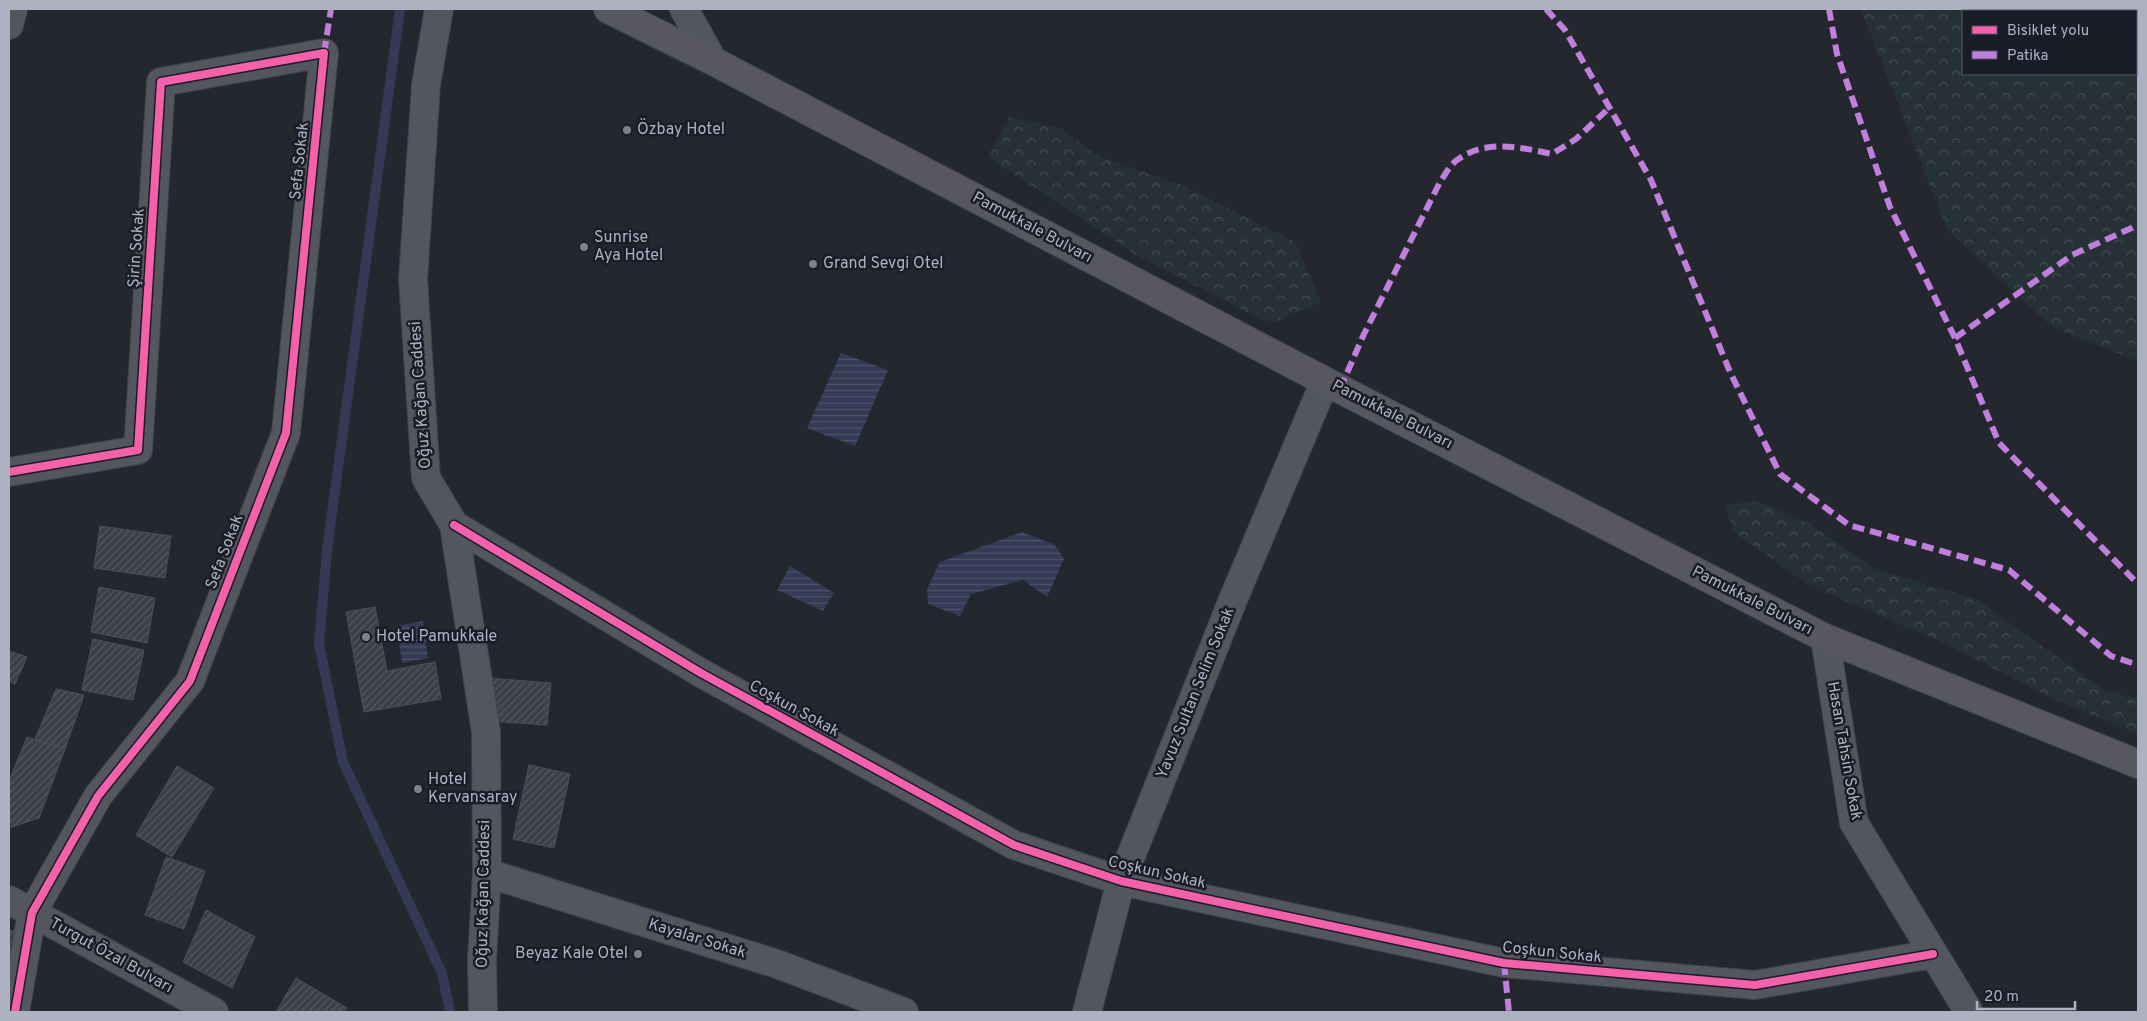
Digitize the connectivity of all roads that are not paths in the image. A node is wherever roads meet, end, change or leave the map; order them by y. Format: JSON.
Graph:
{"nodes":[{"id":1,"x":14,"y":9,"type":"edge"},
{"id":2,"x":439,"y":9,"type":"edge"},
{"id":3,"x":608,"y":9,"type":"edge"},
{"id":4,"x":684,"y":9,"type":"edge"},
{"id":5,"x":9,"y":25,"type":"edge"},
{"id":6,"x":324,"y":53,"type":"joint"},
{"id":7,"x":713,"y":60,"type":"junction"},
{"id":8,"x":1325,"y":381,"type":"junction"},
{"id":9,"x":9,"y":472,"type":"edge"},
{"id":10,"x":454,"y":525,"type":"junction"},
{"id":11,"x":1825,"y":638,"type":"junction"},
{"id":12,"x":2138,"y":764,"type":"edge"},
{"id":13,"x":487,"y":873,"type":"junction"},
{"id":14,"x":1121,"y":880,"type":"junction"},
{"id":15,"x":9,"y":900,"type":"edge"},
{"id":16,"x":32,"y":913,"type":"junction"},
{"id":17,"x":1933,"y":954,"type":"junction"},
{"id":18,"x":15,"y":1012,"type":"edge"},
{"id":19,"x":214,"y":1012,"type":"edge"},
{"id":20,"x":483,"y":1012,"type":"edge"},
{"id":21,"x":904,"y":1012,"type":"edge"},
{"id":22,"x":1087,"y":1012,"type":"edge"},
{"id":23,"x":1969,"y":1012,"type":"edge"}],
"edges":[{"from":1,"to":5,"type":"street"},
{"from":2,"to":10,"type":"street","name":"Oğuz Kağan Caddesi"},
{"from":3,"to":7,"type":"main road","name":"Pamukkale Bulvarı"},
{"from":4,"to":7,"type":"street"},
{"from":6,"to":9,"type":"street","name":"Şirin Sokak"},
{"from":6,"to":16,"type":"street","name":"Sefa Sokak"},
{"from":7,"to":8,"type":"main road","name":"Pamukkale Bulvarı"},
{"from":8,"to":11,"type":"main road","name":"Pamukkale Bulvarı"},
{"from":8,"to":14,"type":"street","name":"Yavuz Sultan Selim Sokak"},
{"from":10,"to":13,"type":"street","name":"Oğuz Kağan Caddesi"},
{"from":10,"to":14,"type":"street","name":"Coşkun Sokak"},
{"from":11,"to":12,"type":"main road","name":"Pamukkale Bulvarı"},
{"from":11,"to":17,"type":"street","name":"Hasan Tahsin Sokak"},
{"from":13,"to":20,"type":"street","name":"Oğuz Kağan Caddesi"},
{"from":13,"to":21,"type":"street","name":"Kayalar Sokak"},
{"from":14,"to":17,"type":"street","name":"Coşkun Sokak"},
{"from":14,"to":22,"type":"street","name":"Yavuz Sultan Selim Sokak"},
{"from":15,"to":16,"type":"street","name":"Turgut Özal Bulvarı"},
{"from":16,"to":18,"type":"street","name":"Sefa Sokak"},
{"from":16,"to":19,"type":"street","name":"Turgut Özal Bulvarı"},
{"from":17,"to":23,"type":"street","name":"Hasan Tahsin Sokak"}]}
